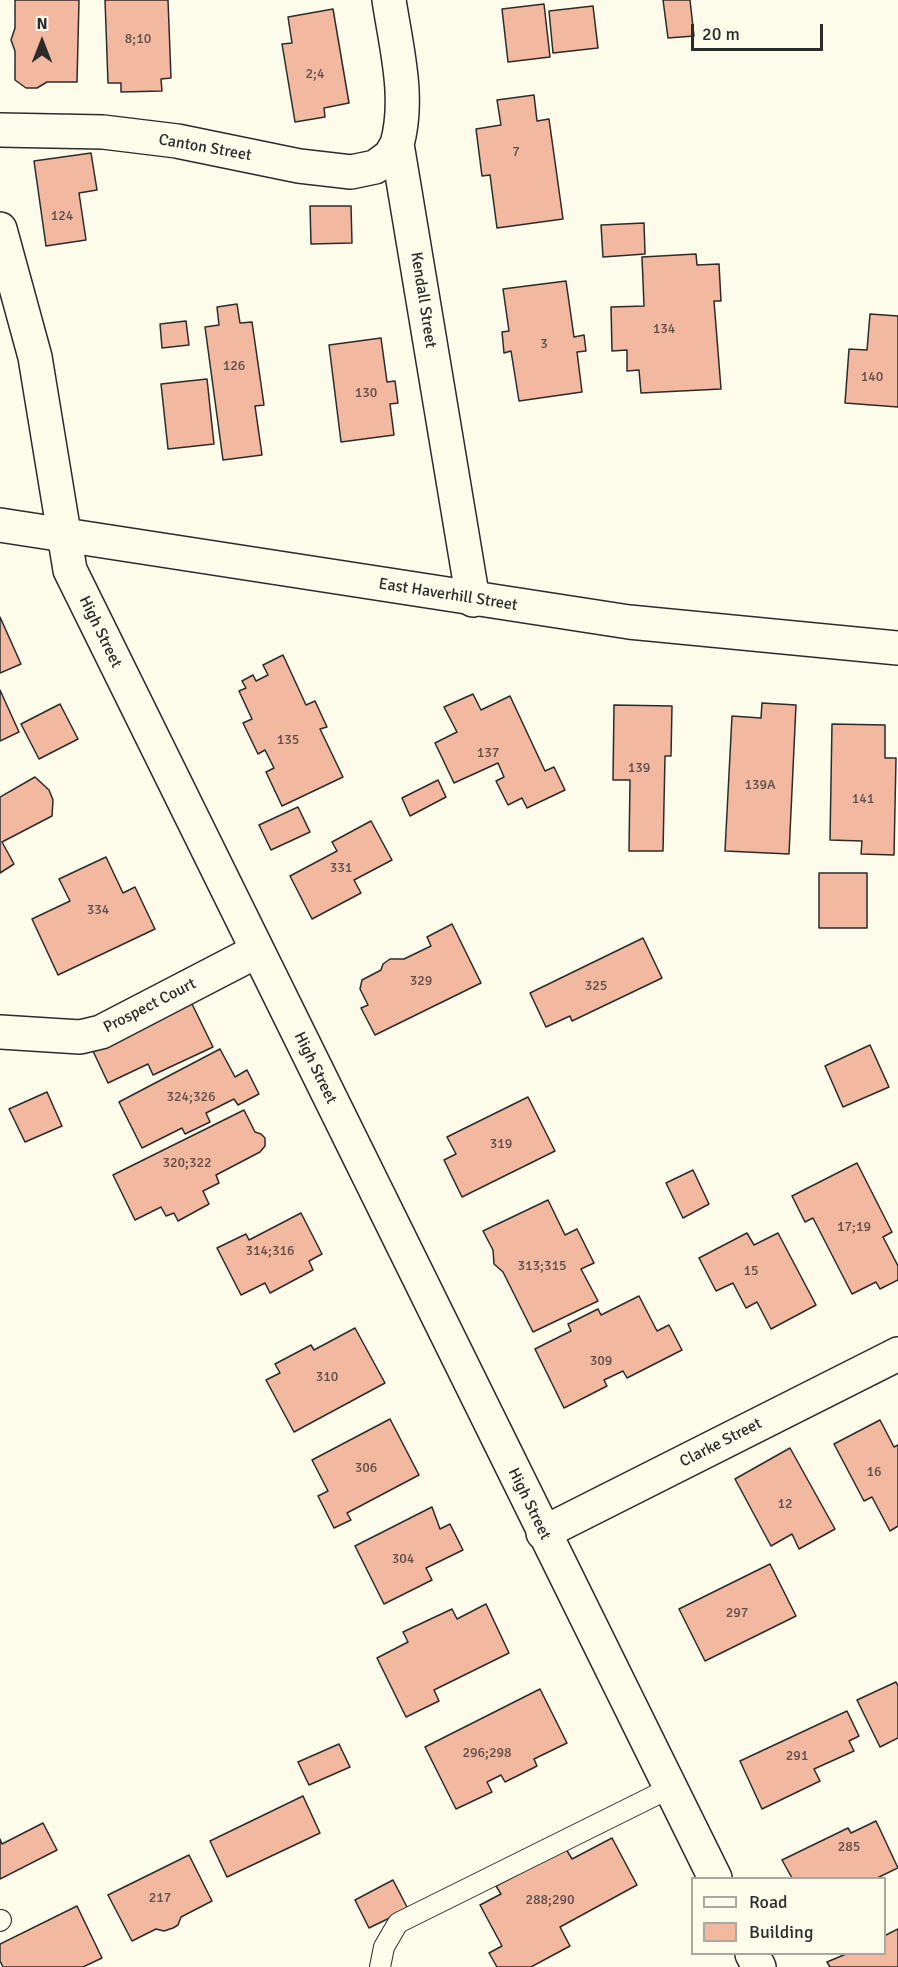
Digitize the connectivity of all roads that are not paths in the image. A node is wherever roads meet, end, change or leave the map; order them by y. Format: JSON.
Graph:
{"nodes":[{"id":1,"x":389,"y":0,"type":"edge"},
{"id":2,"x":0,"y":130,"type":"edge"},
{"id":3,"x":397,"y":144,"type":"junction"},
{"id":4,"x":0,"y":229,"type":"edge"},
{"id":5,"x":0,"y":525,"type":"edge"},
{"id":6,"x":65,"y":535,"type":"junction"},
{"id":7,"x":473,"y":600,"type":"junction"},
{"id":8,"x":898,"y":648,"type":"edge"},
{"id":9,"x":257,"y":951,"type":"junction"},
{"id":10,"x":0,"y":1032,"type":"edge"},
{"id":11,"x":898,"y":1354,"type":"edge"},
{"id":12,"x":543,"y":1533,"type":"junction"},
{"id":13,"x":670,"y":1788,"type":"junction"},
{"id":14,"x":714,"y":1877,"type":"edge"},
{"id":15,"x":380,"y":1967,"type":"edge"}],
"edges":[{"from":1,"to":3,"type":"street","name":"Kendall Street"},
{"from":2,"to":3,"type":"street","name":"Canton Street"},
{"from":3,"to":7,"type":"street","name":"Kendall Street"},
{"from":4,"to":6,"type":"street","name":"High Street"},
{"from":5,"to":6,"type":"street","name":"East Haverhill Street"},
{"from":6,"to":7,"type":"street","name":"East Haverhill Street"},
{"from":6,"to":9,"type":"street","name":"High Street"},
{"from":7,"to":8,"type":"street","name":"East Haverhill Street"},
{"from":9,"to":10,"type":"street","name":"Prospect Court"},
{"from":9,"to":12,"type":"street","name":"High Street"},
{"from":11,"to":12,"type":"street","name":"Clarke Street"},
{"from":12,"to":13,"type":"street","name":"High Street"},
{"from":13,"to":14,"type":"street","name":"High Street"},
{"from":13,"to":15,"type":"lane"}]}
